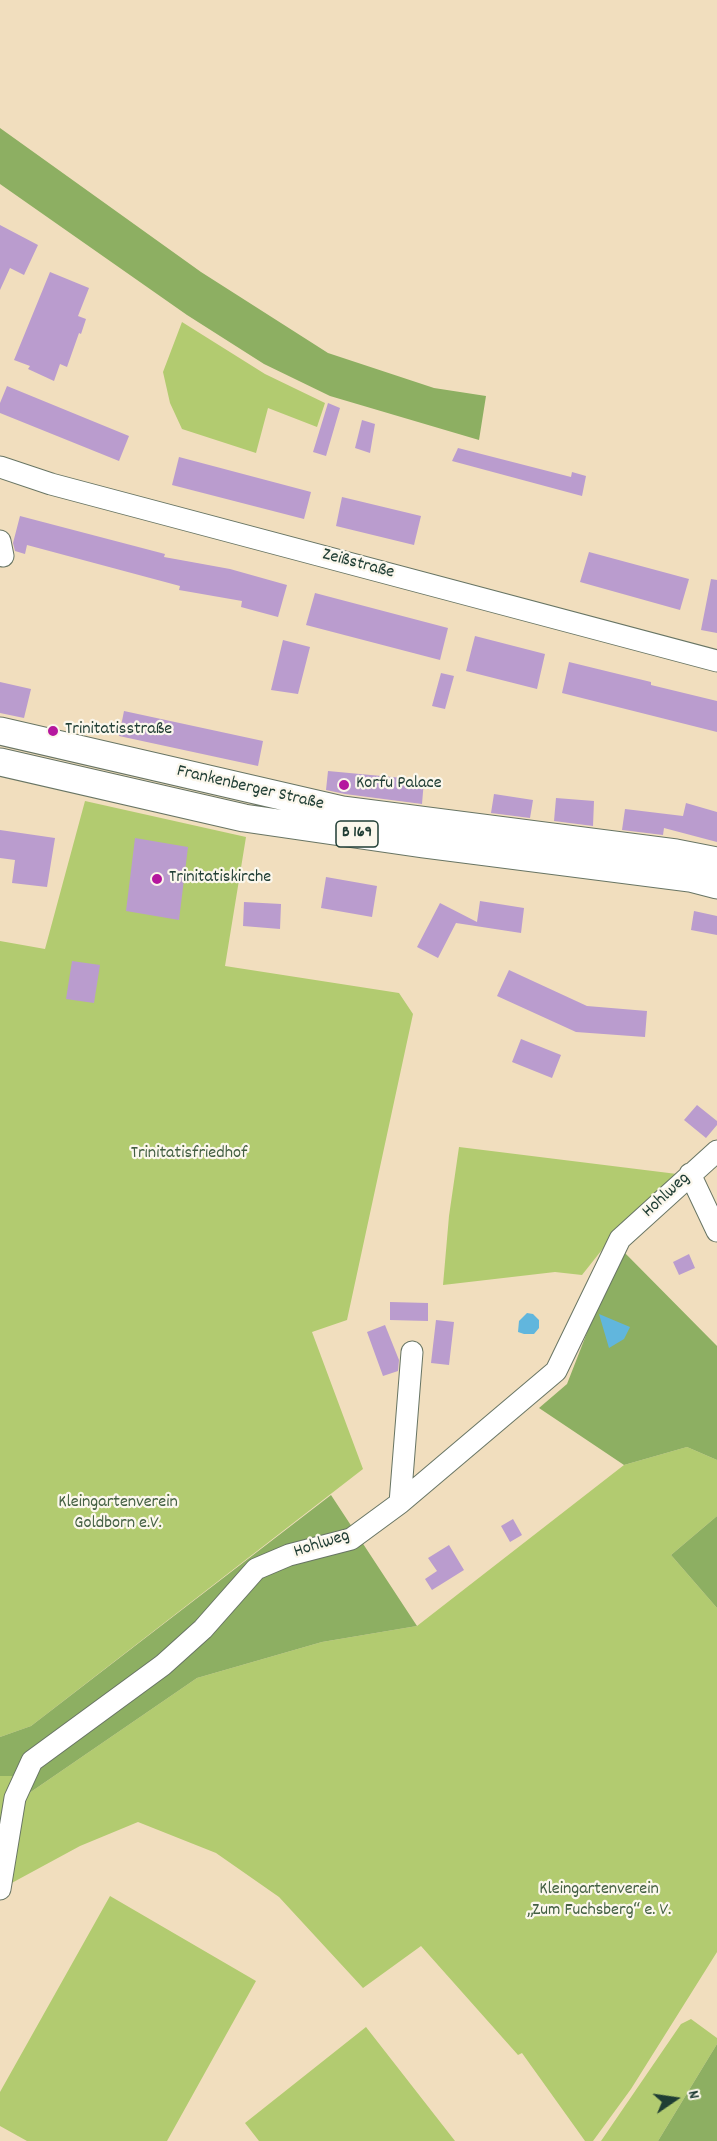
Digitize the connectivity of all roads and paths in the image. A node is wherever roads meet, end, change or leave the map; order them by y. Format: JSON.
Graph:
{"nodes":[{"id":1,"x":0,"y":467,"type":"edge"},
{"id":2,"x":717,"y":661,"type":"edge"},
{"id":3,"x":0,"y":731,"type":"edge"},
{"id":4,"x":0,"y":762,"type":"edge"},
{"id":5,"x":717,"y":861,"type":"edge"},
{"id":6,"x":717,"y":885,"type":"edge"},
{"id":7,"x":717,"y":1151,"type":"edge"},
{"id":8,"x":690,"y":1174,"type":"junction"},
{"id":9,"x":717,"y":1231,"type":"edge"},
{"id":10,"x":412,"y":1352,"type":"dead end"},
{"id":11,"x":400,"y":1503,"type":"junction"},
{"id":12,"x":0,"y":1889,"type":"edge"}],
"edges":[{"from":1,"to":2,"type":"street","name":"Zeißstraße"},
{"from":3,"to":5,"type":"main road","name":"Frankenberger Straße","number":"B 169"},
{"from":4,"to":6,"type":"main road","name":"Frankenberger Straße","number":"B 169"},
{"from":7,"to":8,"type":"street","name":"Hohlweg"},
{"from":8,"to":9,"type":"street"},
{"from":8,"to":11,"type":"street","name":"Hohlweg"},
{"from":10,"to":11,"type":"street"},
{"from":11,"to":12,"type":"street","name":"Hohlweg"}]}
